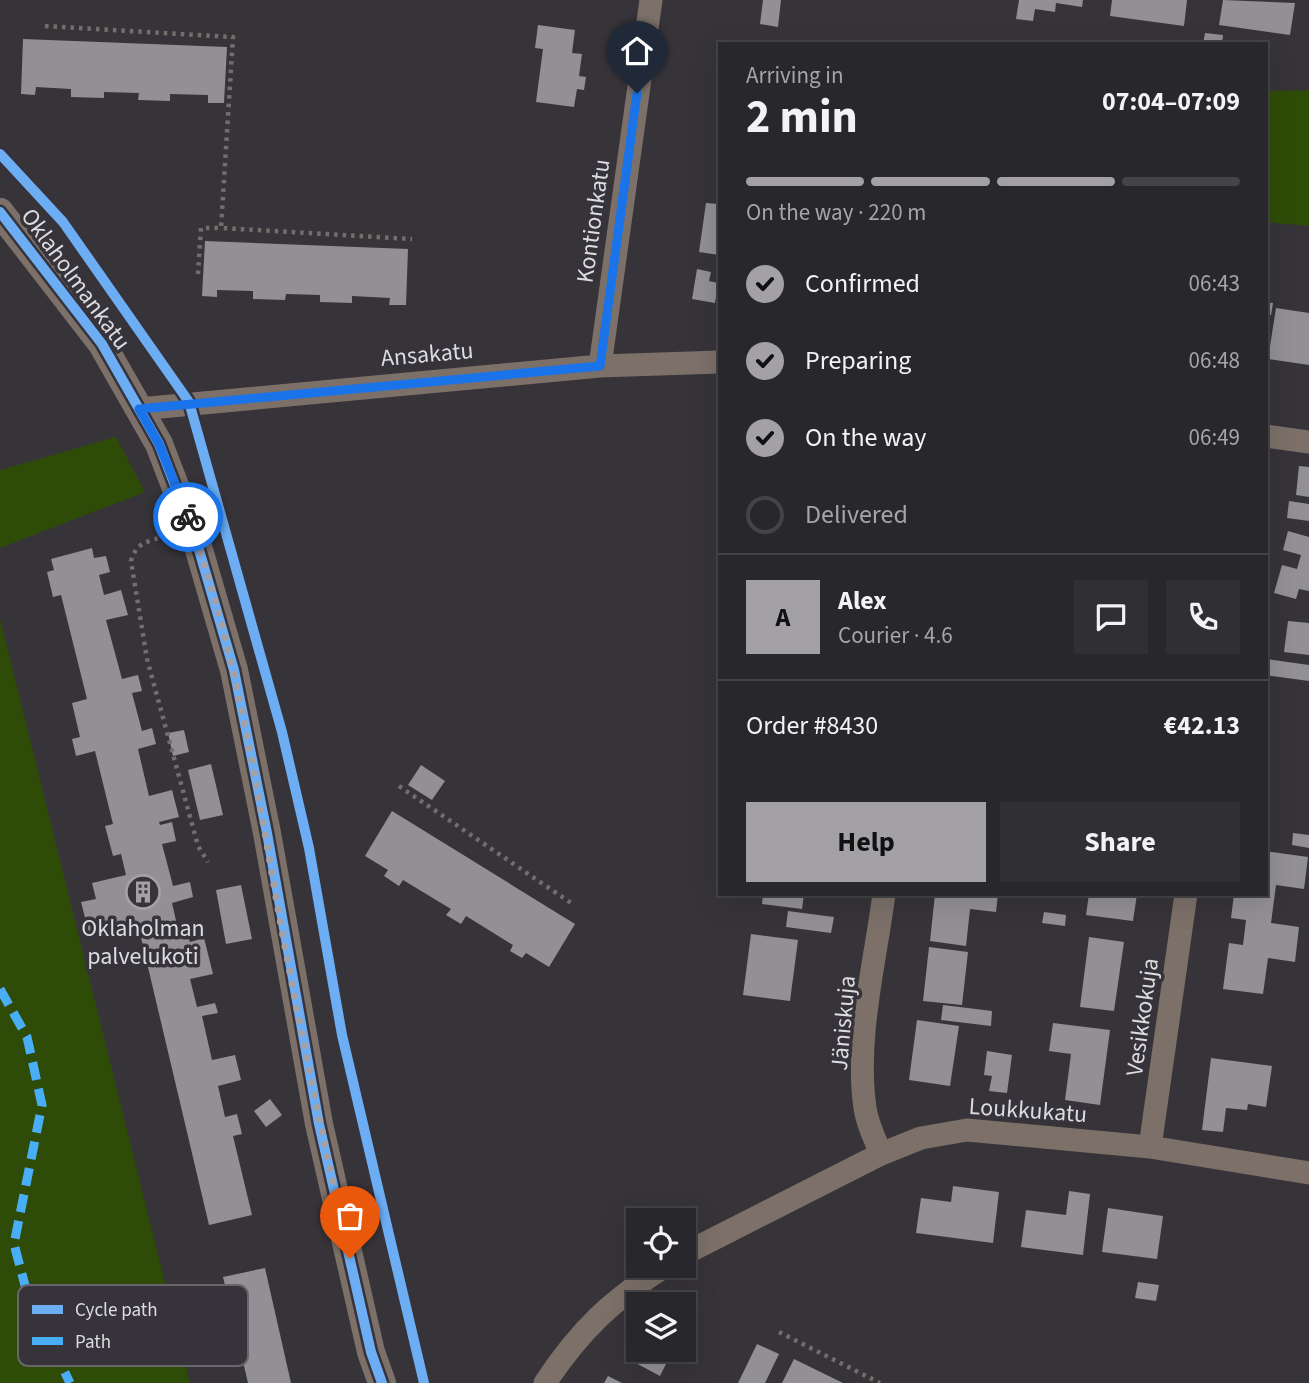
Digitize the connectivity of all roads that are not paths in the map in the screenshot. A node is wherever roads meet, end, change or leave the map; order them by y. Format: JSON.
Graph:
{"nodes":[{"id":1,"x":650,"y":0,"type":"edge"},
{"id":2,"x":0,"y":212,"type":"edge"},
{"id":3,"x":718,"y":362,"type":"edge"},
{"id":4,"x":600,"y":366,"type":"junction"},
{"id":5,"x":139,"y":409,"type":"junction"},
{"id":6,"x":1268,"y":436,"type":"edge"},
{"id":7,"x":1309,"y":442,"type":"edge"},
{"id":8,"x":884,"y":896,"type":"edge"},
{"id":9,"x":1186,"y":896,"type":"edge"},
{"id":10,"x":1150,"y":1147,"type":"junction"},
{"id":11,"x":881,"y":1154,"type":"junction"},
{"id":12,"x":1309,"y":1173,"type":"edge"},
{"id":13,"x":696,"y":1248,"type":"edge"},
{"id":14,"x":646,"y":1278,"type":"edge"},
{"id":15,"x":382,"y":1383,"type":"edge"},
{"id":16,"x":545,"y":1383,"type":"edge"}],
"edges":[{"from":1,"to":4,"type":"street","name":"Kontionkatu"},
{"from":2,"to":5,"type":"street","name":"Oklaholmankatu"},
{"from":3,"to":4,"type":"street","name":"Ansakatu"},
{"from":4,"to":5,"type":"street","name":"Ansakatu"},
{"from":5,"to":15,"type":"street","name":"Oklaholmankatu"},
{"from":6,"to":7,"type":"street"},
{"from":8,"to":11,"type":"street","name":"Jäniskuja"},
{"from":9,"to":10,"type":"street","name":"Vesikkokuja"},
{"from":10,"to":11,"type":"street","name":"Loukkukatu"},
{"from":10,"to":12,"type":"street","name":"Loukkukatu"},
{"from":11,"to":13,"type":"street","name":"Loukkukatu"},
{"from":14,"to":16,"type":"street"}]}
